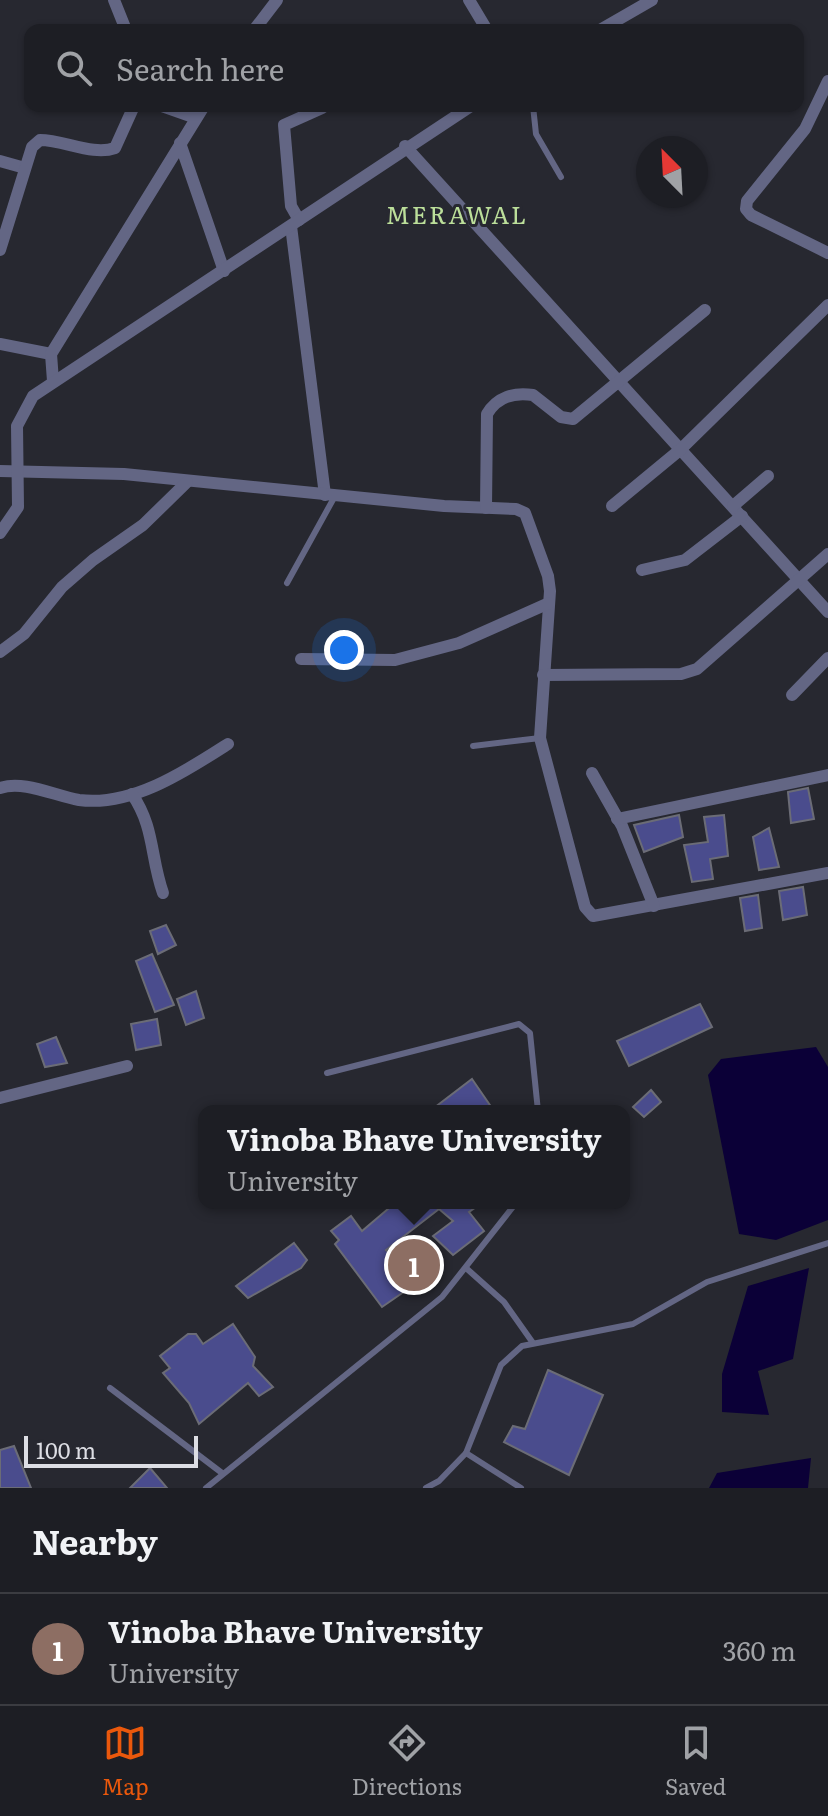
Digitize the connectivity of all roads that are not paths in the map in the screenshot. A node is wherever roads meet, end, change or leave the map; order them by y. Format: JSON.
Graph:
{"nodes":[{"id":1,"x":114,"y":0,"type":"edge"},
{"id":2,"x":277,"y":0,"type":"edge"},
{"id":3,"x":469,"y":0,"type":"edge"},
{"id":4,"x":652,"y":0,"type":"edge"},
{"id":5,"x":124,"y":24,"type":"edge"},
{"id":6,"x":259,"y":24,"type":"edge"},
{"id":7,"x":483,"y":24,"type":"edge"},
{"id":8,"x":610,"y":24,"type":"edge"},
{"id":9,"x":828,"y":81,"type":"edge"},
{"id":10,"x":131,"y":112,"type":"edge"},
{"id":11,"x":179,"y":112,"type":"edge"},
{"id":12,"x":200,"y":112,"type":"edge"},
{"id":13,"x":313,"y":112,"type":"edge"},
{"id":14,"x":461,"y":112,"type":"edge"},
{"id":15,"x":534,"y":112,"type":"edge"},
{"id":16,"x":196,"y":118,"type":"junction"},
{"id":17,"x":180,"y":143,"type":"junction"},
{"id":18,"x":405,"y":146,"type":"junction"},
{"id":19,"x":0,"y":161,"type":"edge"},
{"id":20,"x":25,"y":168,"type":"junction"},
{"id":21,"x":561,"y":177,"type":"dead end"},
{"id":22,"x":295,"y":223,"type":"junction"},
{"id":23,"x":0,"y":250,"type":"edge"},
{"id":24,"x":828,"y":253,"type":"edge"},
{"id":25,"x":224,"y":271,"type":"junction"},
{"id":26,"x":828,"y":305,"type":"edge"},
{"id":27,"x":705,"y":310,"type":"dead end"},
{"id":28,"x":0,"y":344,"type":"edge"},
{"id":29,"x":51,"y":354,"type":"junction"},
{"id":30,"x":53,"y":381,"type":"junction"},
{"id":31,"x":620,"y":383,"type":"junction"},
{"id":32,"x":681,"y":449,"type":"junction"},
{"id":33,"x":0,"y":471,"type":"edge"},
{"id":34,"x":19,"y":472,"type":"junction"},
{"id":35,"x":768,"y":476,"type":"dead end"},
{"id":36,"x":187,"y":482,"type":"junction"},
{"id":37,"x":330,"y":496,"type":"junction"},
{"id":38,"x":612,"y":506,"type":"dead end"},
{"id":39,"x":486,"y":508,"type":"junction"},
{"id":40,"x":737,"y":511,"type":"junction"},
{"id":41,"x":0,"y":533,"type":"edge"},
{"id":42,"x":828,"y":554,"type":"edge"},
{"id":43,"x":642,"y":570,"type":"dead end"},
{"id":44,"x":800,"y":579,"type":"junction"},
{"id":45,"x":287,"y":583,"type":"dead end"},
{"id":46,"x":549,"y":603,"type":"junction"},
{"id":47,"x":828,"y":612,"type":"edge"},
{"id":48,"x":0,"y":652,"type":"edge"},
{"id":49,"x":828,"y":658,"type":"edge"},
{"id":50,"x":301,"y":659,"type":"dead end"},
{"id":51,"x":543,"y":675,"type":"junction"},
{"id":52,"x":792,"y":695,"type":"dead end"},
{"id":53,"x":540,"y":738,"type":"junction"},
{"id":54,"x":228,"y":744,"type":"dead end"},
{"id":55,"x":473,"y":746,"type":"dead end"},
{"id":56,"x":592,"y":773,"type":"dead end"},
{"id":57,"x":828,"y":775,"type":"edge"},
{"id":58,"x":0,"y":788,"type":"edge"},
{"id":59,"x":132,"y":794,"type":"junction"},
{"id":60,"x":617,"y":819,"type":"junction"},
{"id":61,"x":828,"y":873,"type":"edge"},
{"id":62,"x":163,"y":893,"type":"dead end"},
{"id":63,"x":654,"y":906,"type":"junction"},
{"id":64,"x":127,"y":1066,"type":"dead end"},
{"id":65,"x":327,"y":1073,"type":"dead end"},
{"id":66,"x":0,"y":1098,"type":"edge"},
{"id":67,"x":537,"y":1105,"type":"edge"},
{"id":68,"x":511,"y":1209,"type":"edge"},
{"id":69,"x":828,"y":1243,"type":"edge"},
{"id":70,"x":466,"y":1268,"type":"junction"},
{"id":71,"x":533,"y":1343,"type":"junction"},
{"id":72,"x":110,"y":1388,"type":"dead end"},
{"id":73,"x":466,"y":1453,"type":"junction"},
{"id":74,"x":222,"y":1473,"type":"junction"},
{"id":75,"x":206,"y":1488,"type":"edge"},
{"id":76,"x":426,"y":1488,"type":"edge"},
{"id":77,"x":521,"y":1488,"type":"edge"}],
"edges":[{"from":1,"to":5,"type":"street"},
{"from":2,"to":6,"type":"street"},
{"from":3,"to":7,"type":"street"},
{"from":4,"to":8,"type":"street"},
{"from":9,"to":24,"type":"street"},
{"from":10,"to":20,"type":"street"},
{"from":11,"to":16,"type":"street"},
{"from":12,"to":16,"type":"street"},
{"from":13,"to":22,"type":"street"},
{"from":14,"to":18,"type":"street"},
{"from":15,"to":21,"type":"lane"},
{"from":16,"to":17,"type":"street"},
{"from":17,"to":25,"type":"street"},
{"from":17,"to":29,"type":"street"},
{"from":18,"to":22,"type":"street"},
{"from":18,"to":31,"type":"street"},
{"from":19,"to":20,"type":"street"},
{"from":20,"to":23,"type":"street"},
{"from":22,"to":25,"type":"street"},
{"from":22,"to":37,"type":"street"},
{"from":25,"to":30,"type":"street"},
{"from":26,"to":32,"type":"street"},
{"from":27,"to":31,"type":"street"},
{"from":28,"to":29,"type":"street"},
{"from":29,"to":30,"type":"street"},
{"from":30,"to":34,"type":"street"},
{"from":31,"to":32,"type":"street"},
{"from":31,"to":39,"type":"street"},
{"from":32,"to":38,"type":"street"},
{"from":32,"to":40,"type":"street"},
{"from":33,"to":34,"type":"street"},
{"from":34,"to":36,"type":"street"},
{"from":34,"to":41,"type":"street"},
{"from":35,"to":40,"type":"street"},
{"from":36,"to":37,"type":"street"},
{"from":36,"to":48,"type":"street"},
{"from":37,"to":39,"type":"street"},
{"from":37,"to":45,"type":"lane"},
{"from":39,"to":46,"type":"street"},
{"from":40,"to":43,"type":"street"},
{"from":40,"to":44,"type":"street"},
{"from":42,"to":44,"type":"street"},
{"from":44,"to":47,"type":"street"},
{"from":44,"to":51,"type":"street"},
{"from":46,"to":50,"type":"street"},
{"from":46,"to":51,"type":"street"},
{"from":49,"to":52,"type":"street"},
{"from":51,"to":53,"type":"street"},
{"from":53,"to":55,"type":"lane"},
{"from":53,"to":63,"type":"street"},
{"from":54,"to":59,"type":"street"},
{"from":56,"to":60,"type":"street"},
{"from":57,"to":60,"type":"street"},
{"from":58,"to":59,"type":"street"},
{"from":59,"to":62,"type":"street"},
{"from":60,"to":63,"type":"street"},
{"from":61,"to":63,"type":"street"},
{"from":64,"to":66,"type":"street"},
{"from":65,"to":67,"type":"lane"},
{"from":68,"to":70,"type":"lane"},
{"from":69,"to":71,"type":"lane"},
{"from":70,"to":71,"type":"lane"},
{"from":70,"to":74,"type":"lane"},
{"from":71,"to":73,"type":"lane"},
{"from":72,"to":74,"type":"lane"},
{"from":73,"to":76,"type":"lane"},
{"from":73,"to":77,"type":"lane"},
{"from":74,"to":75,"type":"lane"}]}
